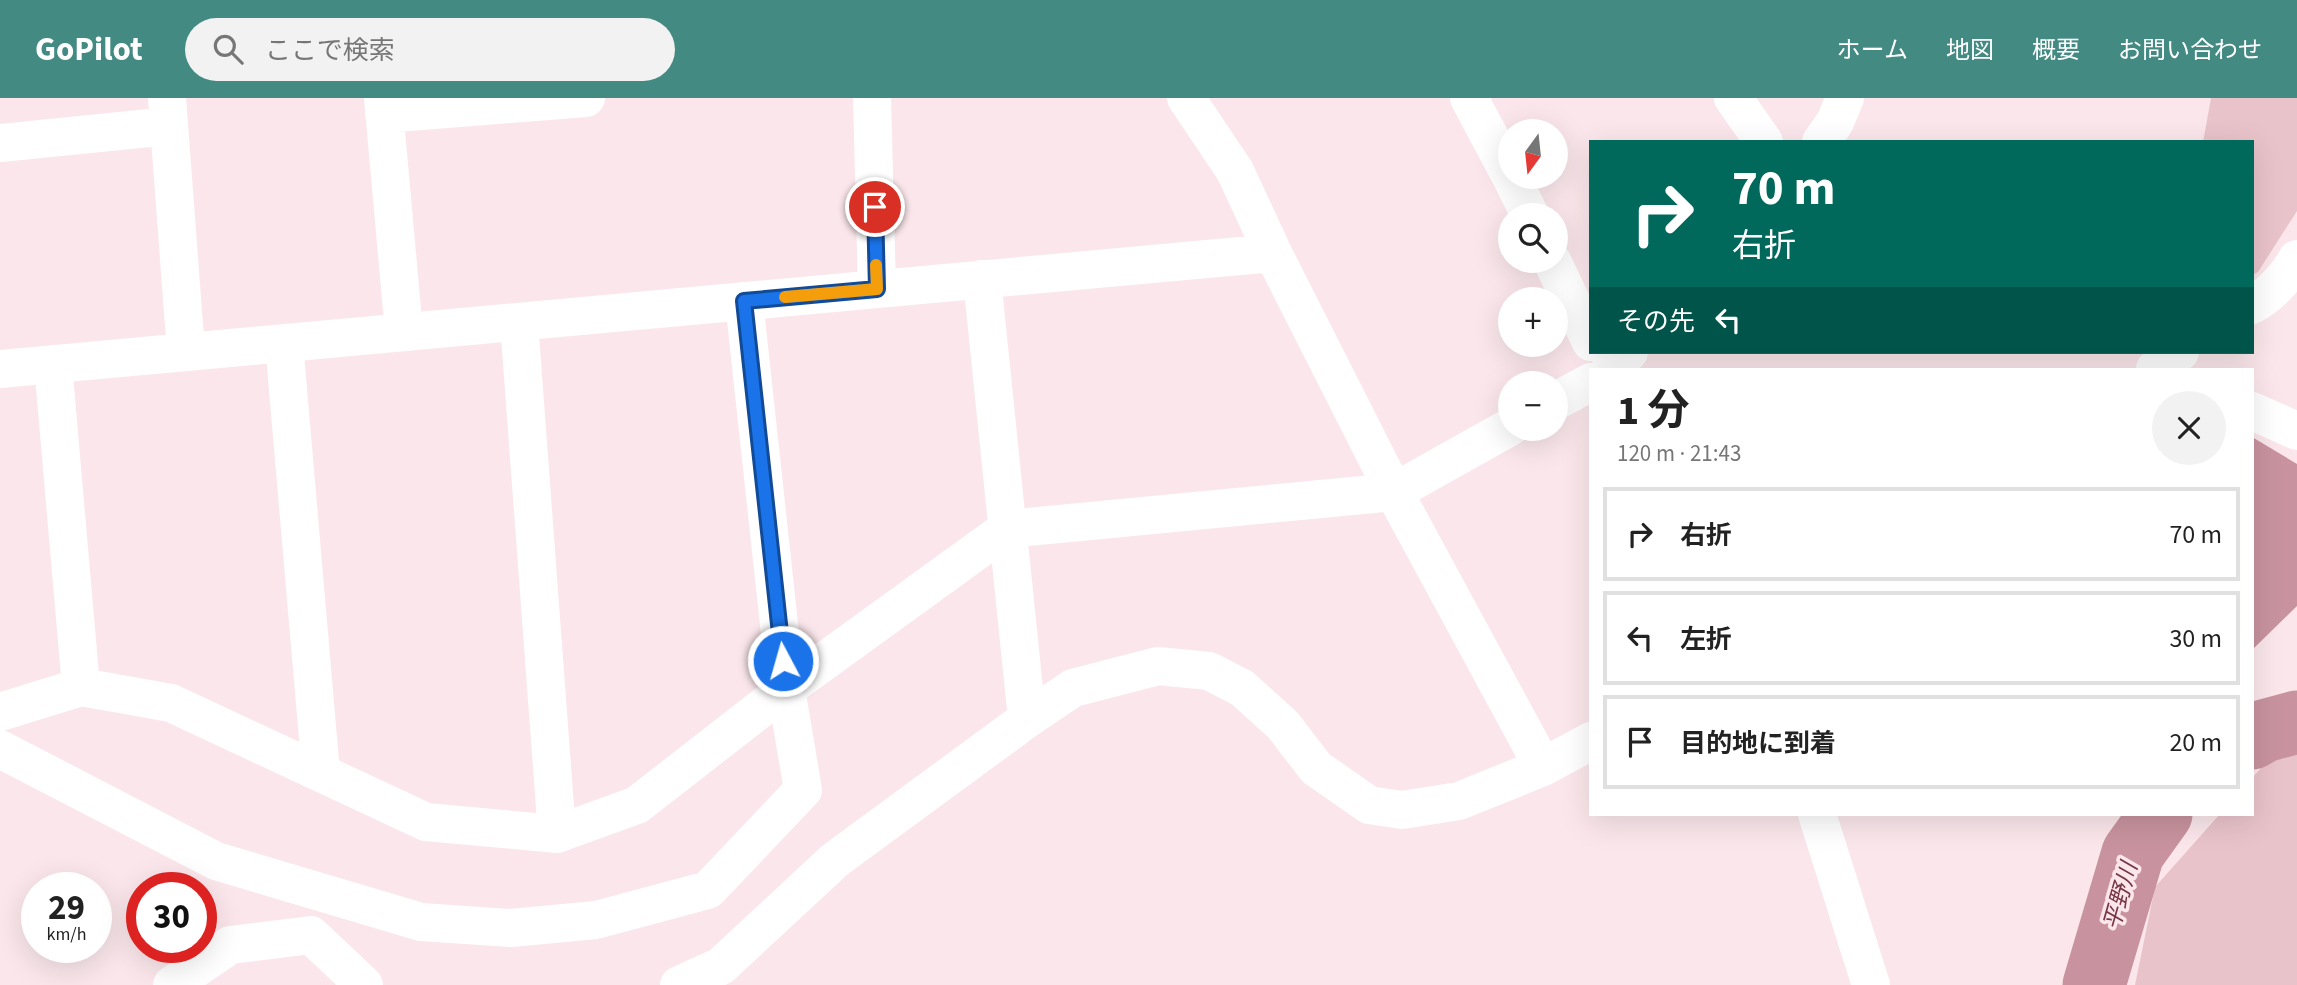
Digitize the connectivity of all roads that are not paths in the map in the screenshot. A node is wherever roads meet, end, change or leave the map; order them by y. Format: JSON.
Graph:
{"nodes":[{"id":1,"x":586,"y":98,"type":"edge"},
{"id":2,"x":872,"y":98,"type":"edge"},
{"id":3,"x":1186,"y":98,"type":"edge"},
{"id":4,"x":1469,"y":98,"type":"edge"},
{"id":5,"x":1733,"y":98,"type":"edge"},
{"id":6,"x":1845,"y":98,"type":"edge"},
{"id":7,"x":384,"y":106,"type":"edge"},
{"id":8,"x":168,"y":112,"type":"edge"},
{"id":9,"x":1763,"y":140,"type":"edge"},
{"id":10,"x":1822,"y":140,"type":"edge"},
{"id":11,"x":0,"y":142,"type":"edge"},
{"id":12,"x":1498,"y":152,"type":"edge"},
{"id":13,"x":1273,"y":253,"type":"junction"},
{"id":14,"x":2297,"y":259,"type":"edge"},
{"id":15,"x":1558,"y":273,"type":"edge"},
{"id":16,"x":982,"y":279,"type":"junction"},
{"id":17,"x":877,"y":289,"type":"junction"},
{"id":18,"x":744,"y":301,"type":"junction"},
{"id":19,"x":2254,"y":304,"type":"edge"},
{"id":20,"x":519,"y":322,"type":"junction"},
{"id":21,"x":404,"y":332,"type":"junction"},
{"id":22,"x":1589,"y":338,"type":"edge"},
{"id":23,"x":284,"y":343,"type":"junction"},
{"id":24,"x":186,"y":352,"type":"junction"},
{"id":25,"x":1627,"y":354,"type":"edge"},
{"id":26,"x":2177,"y":354,"type":"edge"},
{"id":27,"x":53,"y":364,"type":"junction"},
{"id":28,"x":1611,"y":368,"type":"edge"},
{"id":29,"x":2156,"y":368,"type":"edge"},
{"id":30,"x":0,"y":369,"type":"edge"},
{"id":31,"x":1589,"y":383,"type":"edge"},
{"id":32,"x":1568,"y":394,"type":"edge"},
{"id":33,"x":2254,"y":412,"type":"edge"},
{"id":34,"x":2297,"y":431,"type":"edge"},
{"id":35,"x":1498,"y":434,"type":"edge"},
{"id":36,"x":1394,"y":492,"type":"junction"},
{"id":37,"x":1007,"y":529,"type":"junction"},
{"id":38,"x":81,"y":687,"type":"junction"},
{"id":39,"x":786,"y":689,"type":"junction"},
{"id":40,"x":0,"y":712,"type":"edge"},
{"id":41,"x":1027,"y":719,"type":"junction"},
{"id":42,"x":1589,"y":742,"type":"edge"},
{"id":43,"x":0,"y":749,"type":"edge"},
{"id":44,"x":1543,"y":767,"type":"junction"},
{"id":45,"x":321,"y":773,"type":"junction"},
{"id":46,"x":1818,"y":816,"type":"edge"},
{"id":47,"x":557,"y":834,"type":"junction"},
{"id":48,"x":172,"y":985,"type":"edge"},
{"id":49,"x":364,"y":985,"type":"edge"},
{"id":50,"x":679,"y":985,"type":"edge"},
{"id":51,"x":1871,"y":985,"type":"edge"}],
"edges":[{"from":1,"to":7,"type":"street"},
{"from":2,"to":17,"type":"street"},
{"from":3,"to":13,"type":"street"},
{"from":4,"to":12,"type":"street"},
{"from":5,"to":9,"type":"street"},
{"from":6,"to":10,"type":"street"},
{"from":7,"to":21,"type":"street"},
{"from":8,"to":11,"type":"street"},
{"from":8,"to":24,"type":"street"},
{"from":13,"to":16,"type":"street"},
{"from":13,"to":36,"type":"street"},
{"from":14,"to":19,"type":"street"},
{"from":15,"to":22,"type":"street"},
{"from":16,"to":17,"type":"street"},
{"from":16,"to":37,"type":"street"},
{"from":17,"to":18,"type":"street"},
{"from":18,"to":20,"type":"street"},
{"from":18,"to":39,"type":"street"},
{"from":20,"to":21,"type":"street"},
{"from":20,"to":47,"type":"street"},
{"from":21,"to":23,"type":"street"},
{"from":23,"to":24,"type":"street"},
{"from":23,"to":45,"type":"street"},
{"from":24,"to":27,"type":"street"},
{"from":25,"to":28,"type":"street"},
{"from":26,"to":29,"type":"street"},
{"from":27,"to":30,"type":"street"},
{"from":27,"to":38,"type":"street"},
{"from":31,"to":32,"type":"street"},
{"from":33,"to":34,"type":"street"},
{"from":35,"to":36,"type":"street"},
{"from":36,"to":37,"type":"street"},
{"from":36,"to":44,"type":"street"},
{"from":37,"to":39,"type":"street"},
{"from":37,"to":41,"type":"street"},
{"from":38,"to":40,"type":"street"},
{"from":38,"to":45,"type":"street"},
{"from":39,"to":43,"type":"street"},
{"from":39,"to":47,"type":"street"},
{"from":41,"to":44,"type":"street"},
{"from":41,"to":50,"type":"street"},
{"from":42,"to":44,"type":"street"},
{"from":45,"to":47,"type":"street"},
{"from":46,"to":51,"type":"street"},
{"from":48,"to":49,"type":"street"}]}
